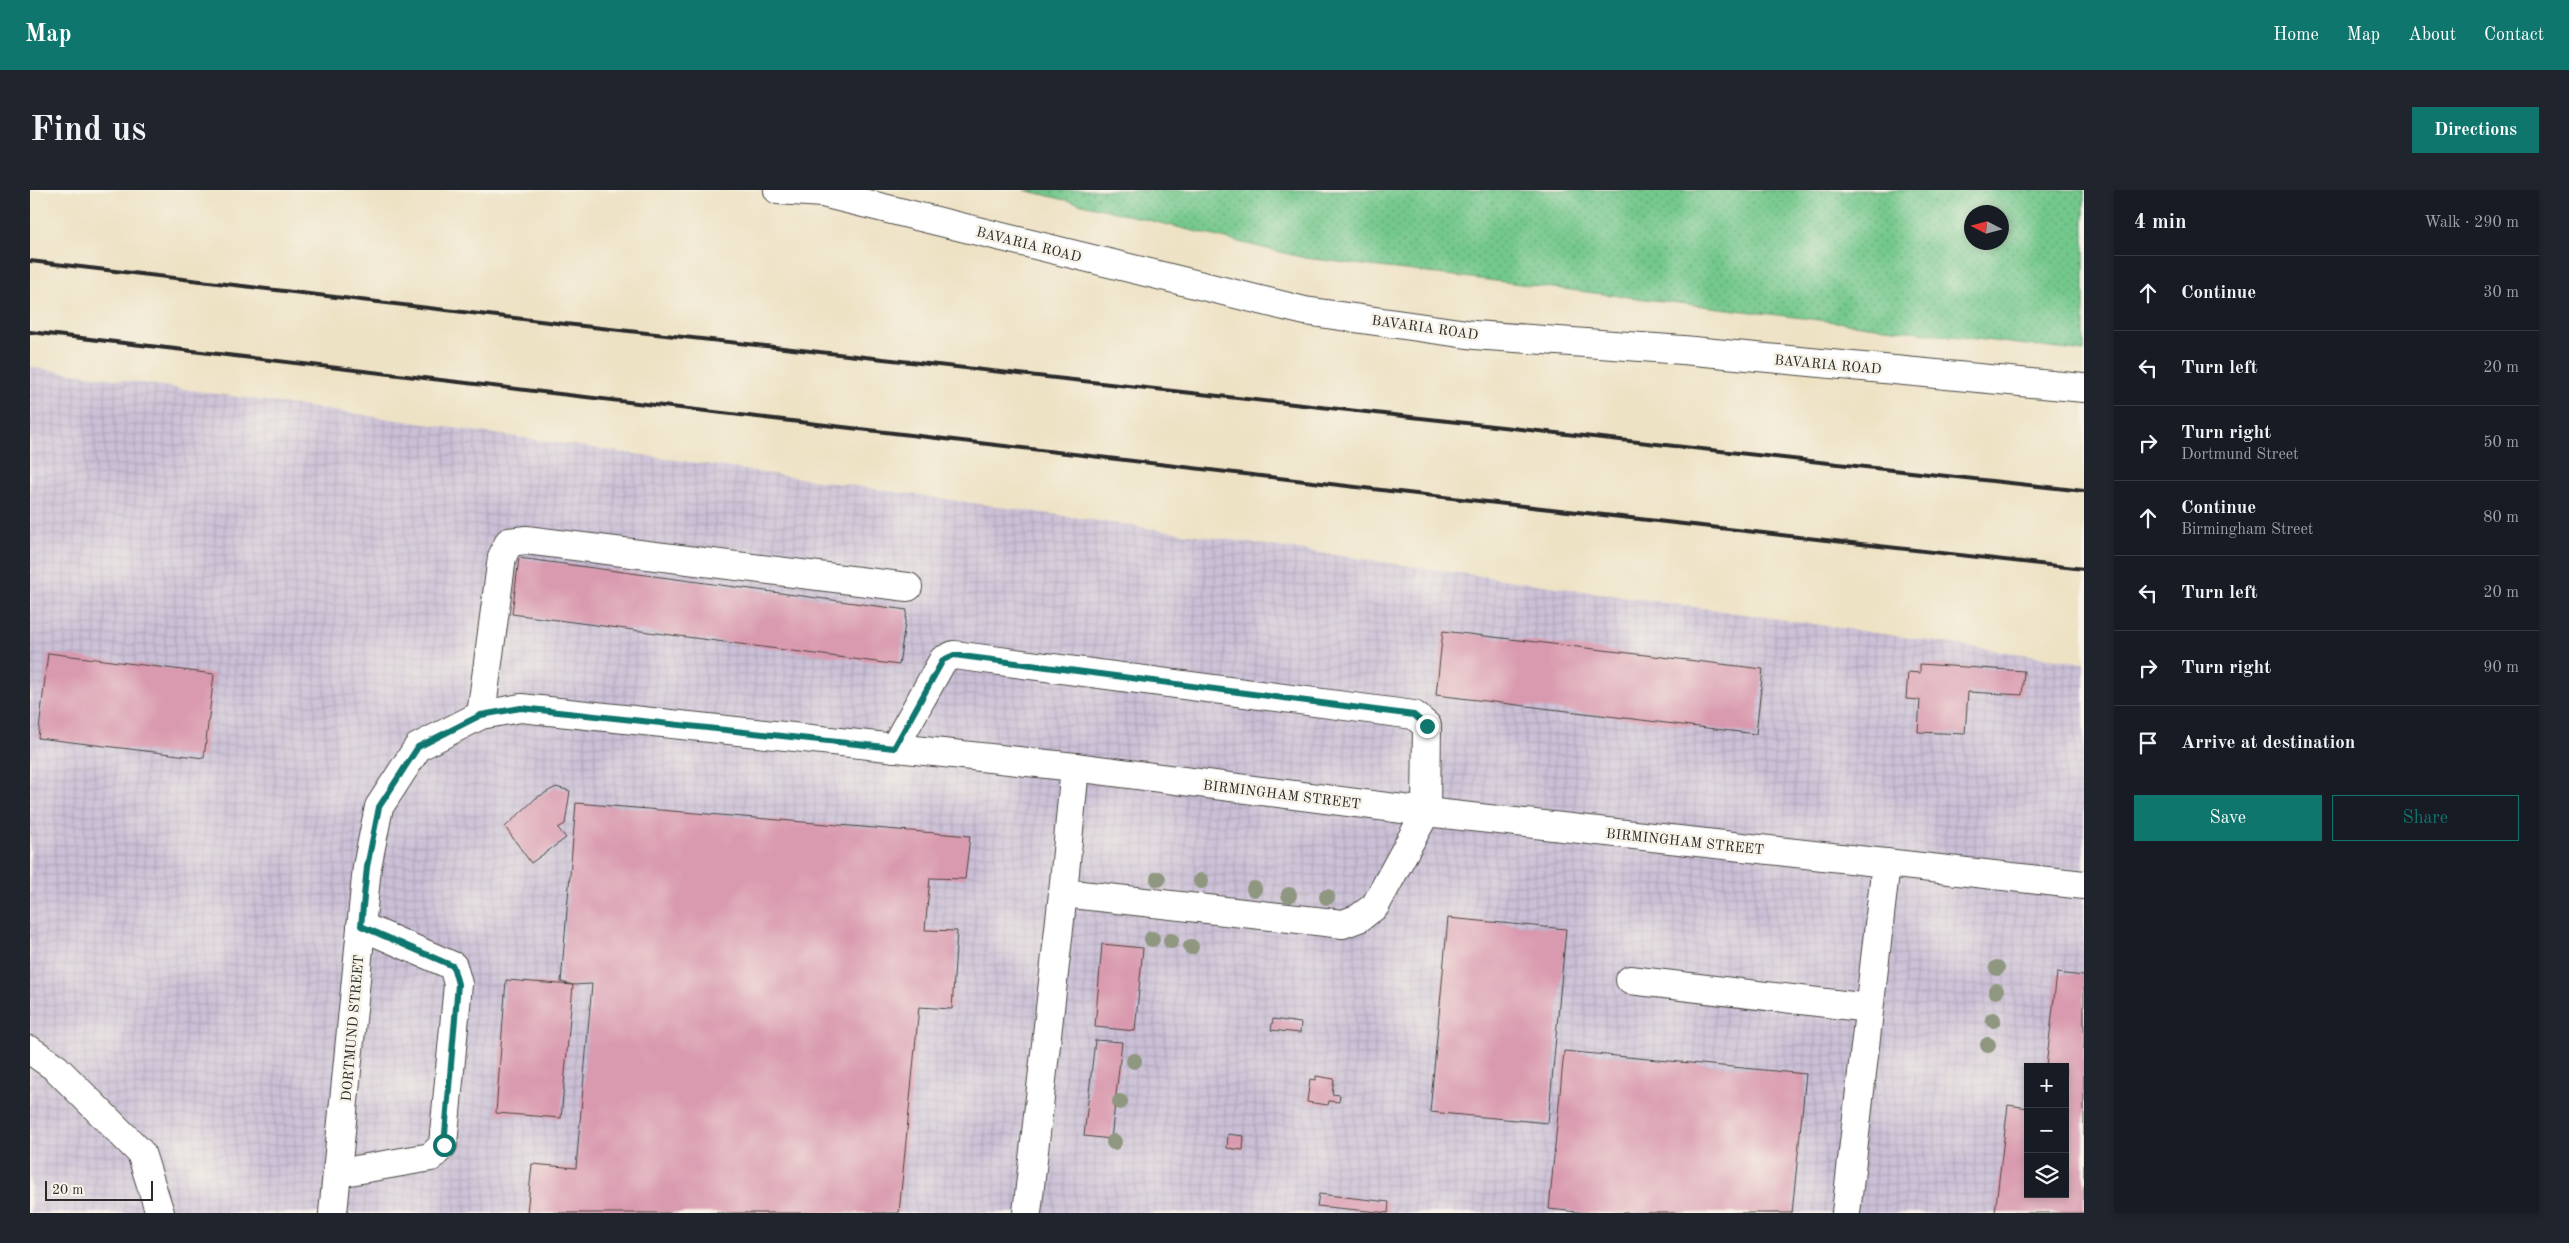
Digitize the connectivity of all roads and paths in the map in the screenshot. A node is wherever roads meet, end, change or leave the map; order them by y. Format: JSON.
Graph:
{"nodes":[{"id":1,"x":778,"y":190,"type":"edge"},
{"id":2,"x":2084,"y":388,"type":"edge"},
{"id":3,"x":908,"y":587,"type":"dead end"},
{"id":4,"x":481,"y":715,"type":"junction"},
{"id":5,"x":894,"y":748,"type":"junction"},
{"id":6,"x":1075,"y":767,"type":"junction"},
{"id":7,"x":1426,"y":812,"type":"junction"},
{"id":8,"x":1886,"y":863,"type":"junction"},
{"id":9,"x":2084,"y":885,"type":"edge"},
{"id":10,"x":1063,"y":893,"type":"junction"},
{"id":11,"x":361,"y":926,"type":"junction"},
{"id":12,"x":1630,"y":980,"type":"dead end"},
{"id":13,"x":1869,"y":1008,"type":"junction"},
{"id":14,"x":30,"y":1050,"type":"edge"},
{"id":15,"x":338,"y":1173,"type":"junction"},
{"id":16,"x":160,"y":1213,"type":"edge"},
{"id":17,"x":333,"y":1213,"type":"edge"},
{"id":18,"x":1027,"y":1213,"type":"edge"},
{"id":19,"x":1846,"y":1213,"type":"edge"}],
"edges":[{"from":1,"to":2,"type":"street","name":"BAVARIA ROAD"},
{"from":3,"to":4,"type":"street"},
{"from":4,"to":5,"type":"street","name":"BIRMINGHAM STREET"},
{"from":4,"to":11,"type":"street","name":"DORTMUND STREET"},
{"from":5,"to":6,"type":"street","name":"BIRMINGHAM STREET"},
{"from":5,"to":7,"type":"street"},
{"from":6,"to":7,"type":"street","name":"BIRMINGHAM STREET"},
{"from":6,"to":10,"type":"street"},
{"from":7,"to":8,"type":"street","name":"BIRMINGHAM STREET"},
{"from":7,"to":10,"type":"street"},
{"from":8,"to":9,"type":"street","name":"BIRMINGHAM STREET"},
{"from":8,"to":13,"type":"street"},
{"from":10,"to":18,"type":"street"},
{"from":11,"to":15,"type":"street","name":"DORTMUND STREET"},
{"from":11,"to":15,"type":"street"},
{"from":12,"to":13,"type":"street"},
{"from":13,"to":19,"type":"street"},
{"from":14,"to":16,"type":"street"},
{"from":15,"to":17,"type":"street","name":"DORTMUND STREET"}]}
